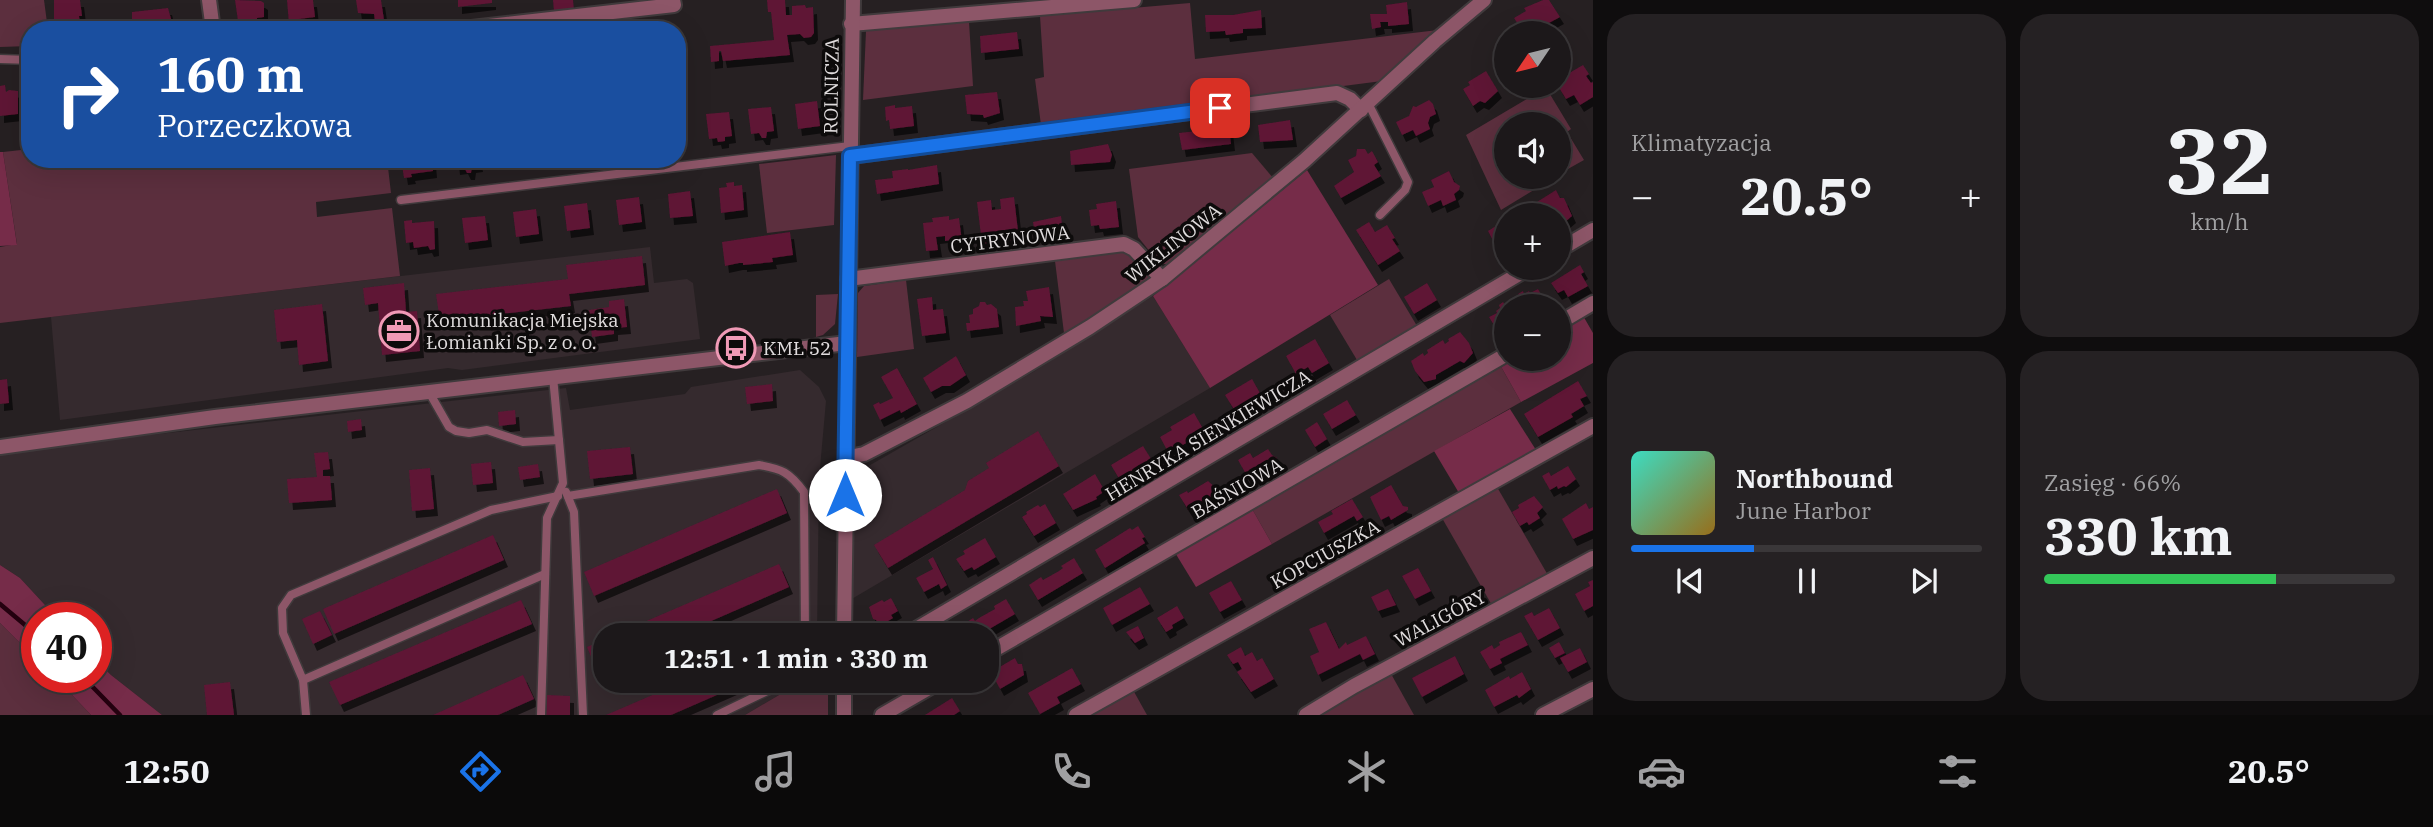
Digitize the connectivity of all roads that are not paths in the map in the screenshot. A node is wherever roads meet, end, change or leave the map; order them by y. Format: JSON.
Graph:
{"nodes":[{"id":1,"x":209,"y":0,"type":"edge"},
{"id":2,"x":673,"y":0,"type":"edge"},
{"id":3,"x":853,"y":0,"type":"edge"},
{"id":4,"x":1134,"y":0,"type":"edge"},
{"id":5,"x":1484,"y":0,"type":"edge"},
{"id":6,"x":212,"y":21,"type":"edge"},
{"id":7,"x":533,"y":21,"type":"edge"},
{"id":8,"x":851,"y":24,"type":"junction"},
{"id":9,"x":0,"y":59,"type":"edge"},
{"id":10,"x":21,"y":60,"type":"edge"},
{"id":11,"x":1365,"y":106,"type":"junction"},
{"id":12,"x":850,"y":151,"type":"junction"},
{"id":13,"x":401,"y":200,"type":"dead end"},
{"id":14,"x":1380,"y":215,"type":"dead end"},
{"id":15,"x":1593,"y":230,"type":"edge"},
{"id":16,"x":1571,"y":243,"type":"edge"},
{"id":17,"x":848,"y":279,"type":"junction"},
{"id":18,"x":1162,"y":279,"type":"junction"},
{"id":19,"x":1509,"y":280,"type":"edge"},
{"id":20,"x":1593,"y":303,"type":"edge"},
{"id":21,"x":1571,"y":316,"type":"edge"},
{"id":22,"x":847,"y":343,"type":"junction"},
{"id":23,"x":1494,"y":362,"type":"edge"},
{"id":24,"x":553,"y":377,"type":"junction"},
{"id":25,"x":429,"y":392,"type":"junction"},
{"id":26,"x":1593,"y":426,"type":"edge"},
{"id":27,"x":559,"y":440,"type":"junction"},
{"id":28,"x":0,"y":447,"type":"edge"},
{"id":29,"x":846,"y":454,"type":"junction"},
{"id":30,"x":563,"y":483,"type":"junction"},
{"id":31,"x":558,"y":496,"type":"junction"},
{"id":32,"x":568,"y":496,"type":"junction"},
{"id":33,"x":1593,"y":558,"type":"edge"},
{"id":34,"x":545,"y":574,"type":"junction"},
{"id":35,"x":805,"y":623,"type":"edge"},
{"id":36,"x":844,"y":623,"type":"edge"},
{"id":37,"x":926,"y":623,"type":"edge"},
{"id":38,"x":999,"y":647,"type":"edge"},
{"id":39,"x":303,"y":680,"type":"junction"},
{"id":40,"x":1593,"y":689,"type":"edge"},
{"id":41,"x":763,"y":693,"type":"edge"},
{"id":42,"x":844,"y":693,"type":"edge"},
{"id":43,"x":920,"y":693,"type":"edge"},
{"id":44,"x":306,"y":715,"type":"edge"},
{"id":45,"x":541,"y":715,"type":"edge"},
{"id":46,"x":583,"y":715,"type":"edge"},
{"id":47,"x":718,"y":715,"type":"edge"},
{"id":48,"x":844,"y":715,"type":"edge"},
{"id":49,"x":882,"y":715,"type":"edge"},
{"id":50,"x":1076,"y":715,"type":"edge"},
{"id":51,"x":1306,"y":715,"type":"edge"},
{"id":52,"x":1543,"y":715,"type":"edge"}],
"edges":[{"from":1,"to":6,"type":"street"},
{"from":2,"to":7,"type":"street"},
{"from":3,"to":8,"type":"street","name":"ROLNICZA"},
{"from":4,"to":8,"type":"street"},
{"from":5,"to":11,"type":"street","name":"WIKLINOWA"},
{"from":8,"to":12,"type":"street","name":"ROLNICZA"},
{"from":9,"to":10,"type":"lane"},
{"from":11,"to":12,"type":"street"},
{"from":11,"to":14,"type":"lane"},
{"from":11,"to":18,"type":"street","name":"WIKLINOWA"},
{"from":12,"to":13,"type":"lane"},
{"from":12,"to":17,"type":"street","name":"ROLNICZA"},
{"from":15,"to":16,"type":"street"},
{"from":17,"to":18,"type":"street","name":"CYTRYNOWA"},
{"from":17,"to":22,"type":"street","name":"ROLNICZA"},
{"from":18,"to":29,"type":"street","name":"WIKLINOWA"},
{"from":19,"to":37,"type":"street","name":"HENRYKA SIENKIEWICZA"},
{"from":20,"to":21,"type":"street"},
{"from":22,"to":24,"type":"street"},
{"from":22,"to":29,"type":"street","name":"ROLNICZA"},
{"from":23,"to":38,"type":"street","name":"BAŚNIOWA"},
{"from":24,"to":25,"type":"street"},
{"from":24,"to":27,"type":"lane"},
{"from":25,"to":27,"type":"lane"},
{"from":25,"to":28,"type":"street"},
{"from":26,"to":50,"type":"street","name":"KOPCIUSZKA"},
{"from":27,"to":30,"type":"lane"},
{"from":29,"to":36,"type":"street","name":"ROLNICZA"},
{"from":30,"to":31,"type":"lane"},
{"from":30,"to":32,"type":"lane"},
{"from":31,"to":34,"type":"lane"},
{"from":31,"to":39,"type":"lane"},
{"from":32,"to":35,"type":"lane"},
{"from":32,"to":46,"type":"lane"},
{"from":33,"to":51,"type":"street","name":"WALIGÓRY"},
{"from":34,"to":39,"type":"lane"},
{"from":34,"to":45,"type":"lane"},
{"from":39,"to":44,"type":"lane"},
{"from":40,"to":52,"type":"street"},
{"from":41,"to":47,"type":"lane"},
{"from":42,"to":48,"type":"street"},
{"from":43,"to":49,"type":"street"}]}
